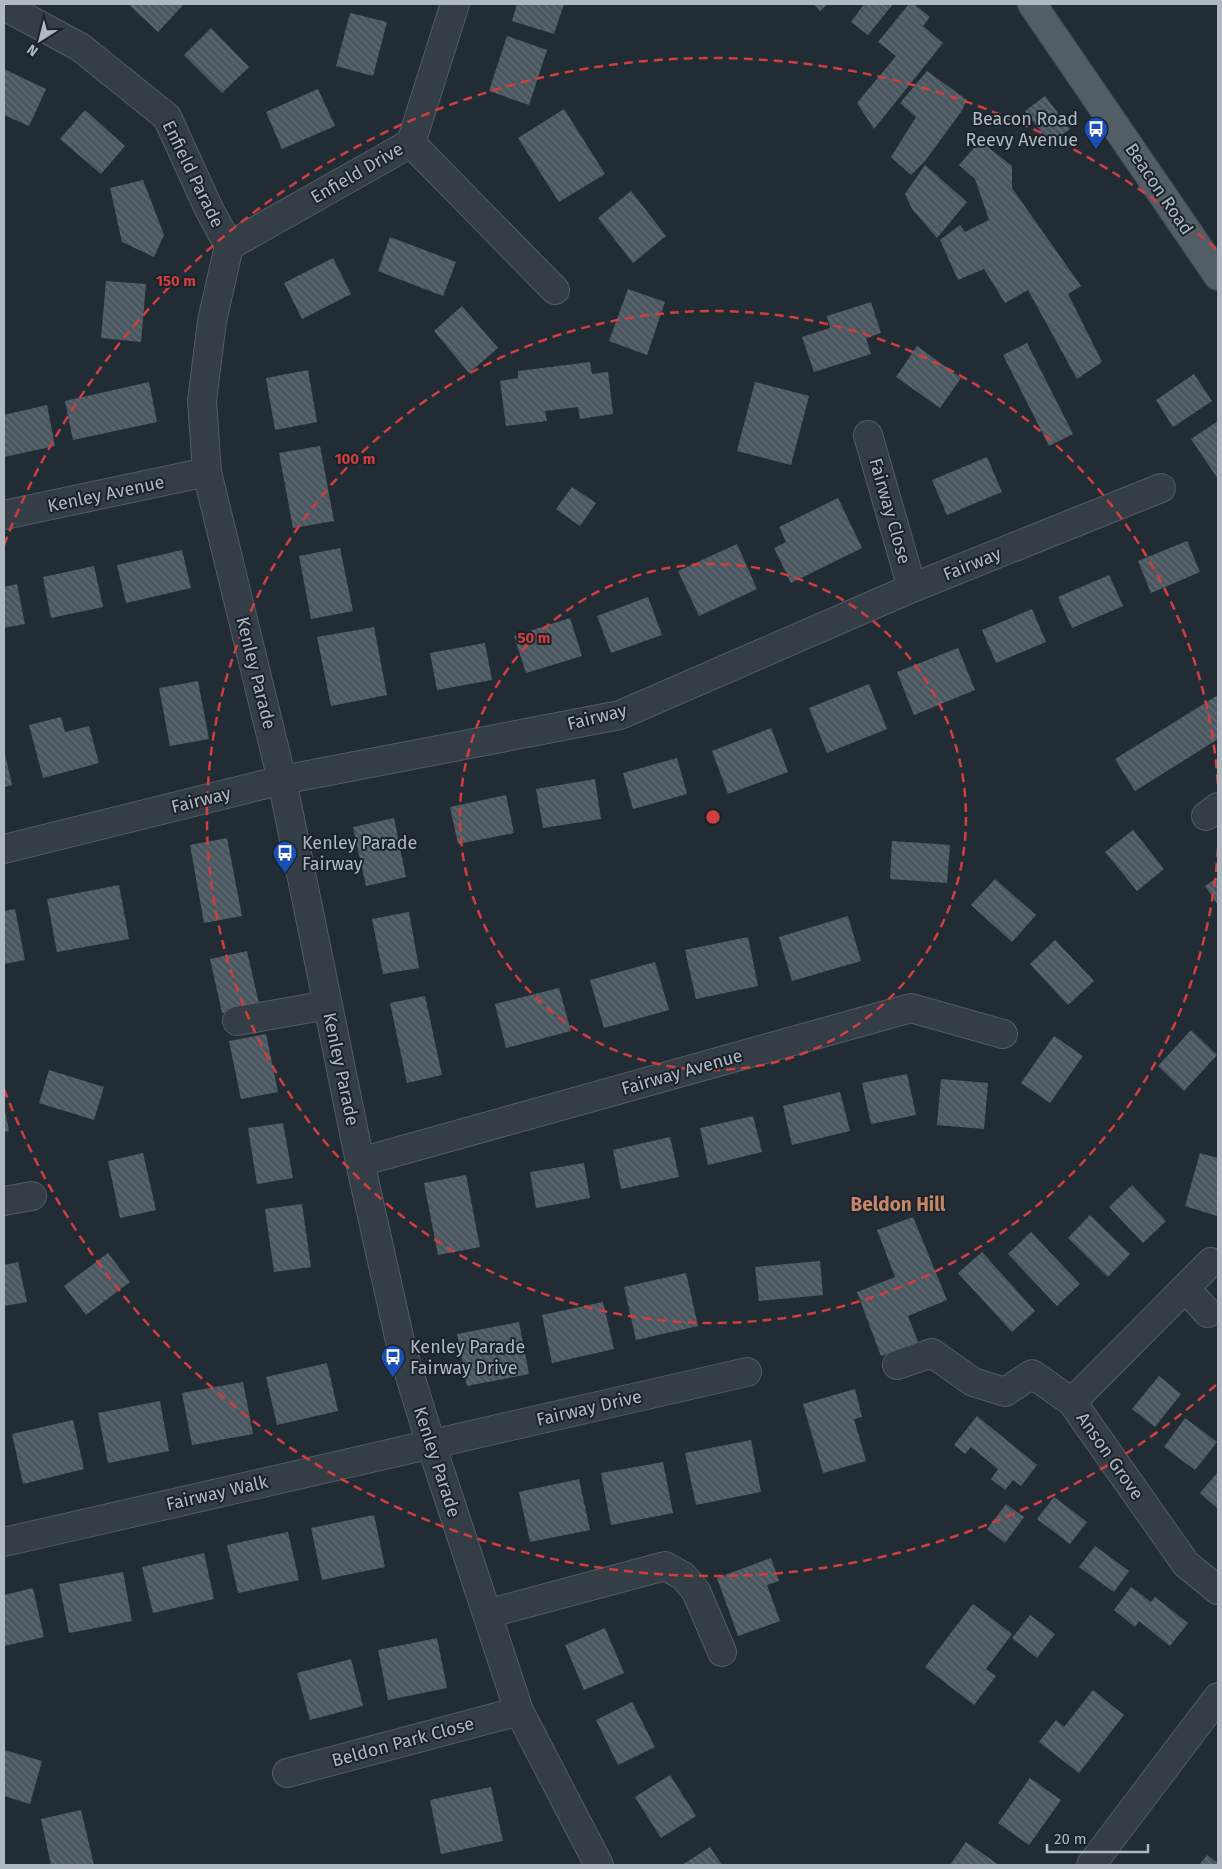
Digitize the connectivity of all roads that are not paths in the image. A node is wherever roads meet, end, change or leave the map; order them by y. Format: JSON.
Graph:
{"nodes":[{"id":1,"x":455,"y":4,"type":"edge"},
{"id":2,"x":1032,"y":4,"type":"edge"},
{"id":3,"x":4,"y":6,"type":"edge"},
{"id":4,"x":411,"y":143,"type":"junction"},
{"id":5,"x":229,"y":246,"type":"junction"},
{"id":6,"x":1217,"y":269,"type":"edge"},
{"id":7,"x":555,"y":290,"type":"dead end"},
{"id":8,"x":868,"y":435,"type":"dead end"},
{"id":9,"x":207,"y":472,"type":"junction"},
{"id":10,"x":1160,"y":488,"type":"dead end"},
{"id":11,"x":4,"y":515,"type":"edge"},
{"id":12,"x":912,"y":588,"type":"junction"},
{"id":13,"x":282,"y":780,"type":"junction"},
{"id":14,"x":4,"y":849,"type":"edge"},
{"id":15,"x":328,"y":1006,"type":"junction"},
{"id":16,"x":236,"y":1021,"type":"dead end"},
{"id":17,"x":1003,"y":1034,"type":"dead end"},
{"id":18,"x":360,"y":1162,"type":"junction"},
{"id":19,"x":32,"y":1196,"type":"dead end"},
{"id":20,"x":4,"y":1201,"type":"edge"},
{"id":21,"x":1211,"y":1262,"type":"dead end"},
{"id":22,"x":1185,"y":1288,"type":"junction"},
{"id":23,"x":1208,"y":1313,"type":"dead end"},
{"id":24,"x":897,"y":1365,"type":"dead end"},
{"id":25,"x":747,"y":1372,"type":"dead end"},
{"id":26,"x":1072,"y":1402,"type":"junction"},
{"id":27,"x":431,"y":1444,"type":"junction"},
{"id":28,"x":4,"y":1542,"type":"edge"},
{"id":29,"x":1218,"y":1590,"type":"edge"},
{"id":30,"x":487,"y":1614,"type":"junction"},
{"id":31,"x":722,"y":1652,"type":"dead end"},
{"id":32,"x":1218,"y":1697,"type":"edge"},
{"id":33,"x":519,"y":1711,"type":"junction"},
{"id":34,"x":287,"y":1773,"type":"dead end"},
{"id":35,"x":599,"y":1865,"type":"edge"},
{"id":36,"x":1091,"y":1865,"type":"edge"}],
"edges":[{"from":1,"to":4,"type":"street","name":"Enfield Drive"},
{"from":2,"to":6,"type":"main road","name":"Beacon Road"},
{"from":3,"to":5,"type":"street","name":"Enfield Parade"},
{"from":4,"to":5,"type":"street","name":"Enfield Drive"},
{"from":4,"to":7,"type":"street"},
{"from":5,"to":9,"type":"street","name":"Kenley Parade"},
{"from":8,"to":12,"type":"street","name":"Fairway Close"},
{"from":9,"to":11,"type":"street","name":"Kenley Avenue"},
{"from":9,"to":13,"type":"street","name":"Kenley Parade"},
{"from":10,"to":12,"type":"street","name":"Fairway"},
{"from":12,"to":13,"type":"street","name":"Fairway"},
{"from":13,"to":14,"type":"street","name":"Fairway"},
{"from":13,"to":15,"type":"street","name":"Kenley Parade"},
{"from":15,"to":16,"type":"street"},
{"from":15,"to":18,"type":"street","name":"Kenley Parade"},
{"from":17,"to":18,"type":"street","name":"Fairway Avenue"},
{"from":18,"to":27,"type":"street","name":"Kenley Parade"},
{"from":19,"to":20,"type":"street"},
{"from":21,"to":22,"type":"street","name":"Anson Grove"},
{"from":22,"to":23,"type":"street"},
{"from":22,"to":26,"type":"street","name":"Anson Grove"},
{"from":24,"to":26,"type":"street"},
{"from":25,"to":27,"type":"street","name":"Fairway Drive"},
{"from":26,"to":29,"type":"street","name":"Anson Grove"},
{"from":27,"to":28,"type":"street","name":"Fairway Walk"},
{"from":27,"to":30,"type":"street","name":"Kenley Parade"},
{"from":30,"to":31,"type":"street"},
{"from":30,"to":33,"type":"street","name":"Kenley Parade"},
{"from":32,"to":36,"type":"street"},
{"from":33,"to":34,"type":"street","name":"Beldon Park Close"},
{"from":33,"to":35,"type":"street","name":"Kenley Parade"}]}
